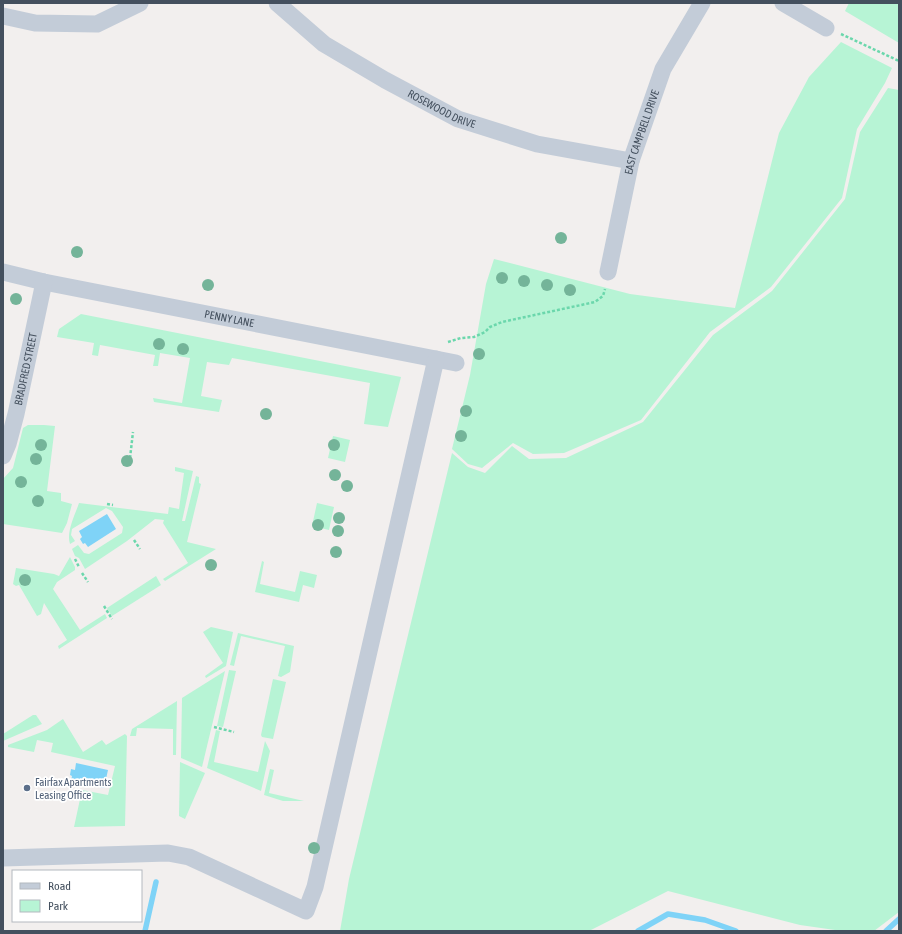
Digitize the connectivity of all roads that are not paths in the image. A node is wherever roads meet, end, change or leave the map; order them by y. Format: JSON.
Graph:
{"nodes":[{"id":1,"x":140,"y":3,"type":"edge"},
{"id":2,"x":277,"y":3,"type":"edge"},
{"id":3,"x":702,"y":3,"type":"edge"},
{"id":4,"x":783,"y":3,"type":"edge"},
{"id":5,"x":3,"y":16,"type":"edge"},
{"id":6,"x":826,"y":28,"type":"road end"},
{"id":7,"x":631,"y":161,"type":"junction"},
{"id":8,"x":3,"y":272,"type":"edge"},
{"id":9,"x":608,"y":272,"type":"road end"},
{"id":10,"x":44,"y":282,"type":"junction"},
{"id":11,"x":436,"y":359,"type":"junction"},
{"id":12,"x":456,"y":363,"type":"dead end"},
{"id":13,"x":3,"y":456,"type":"edge"},
{"id":14,"x":3,"y":858,"type":"edge"}],
"edges":[{"from":1,"to":5,"type":"street"},
{"from":2,"to":7,"type":"street","name":"ROSEWOOD DRIVE"},
{"from":3,"to":7,"type":"street","name":"EAST CAMPBELL DRIVE"},
{"from":4,"to":6,"type":"street"},
{"from":7,"to":9,"type":"street","name":"EAST CAMPBELL DRIVE"},
{"from":8,"to":10,"type":"street","name":"PENNY LANE"},
{"from":10,"to":11,"type":"street","name":"PENNY LANE"},
{"from":10,"to":13,"type":"street","name":"BRADFRED STREET"},
{"from":11,"to":12,"type":"street","name":"PENNY LANE"},
{"from":11,"to":14,"type":"street"}]}
